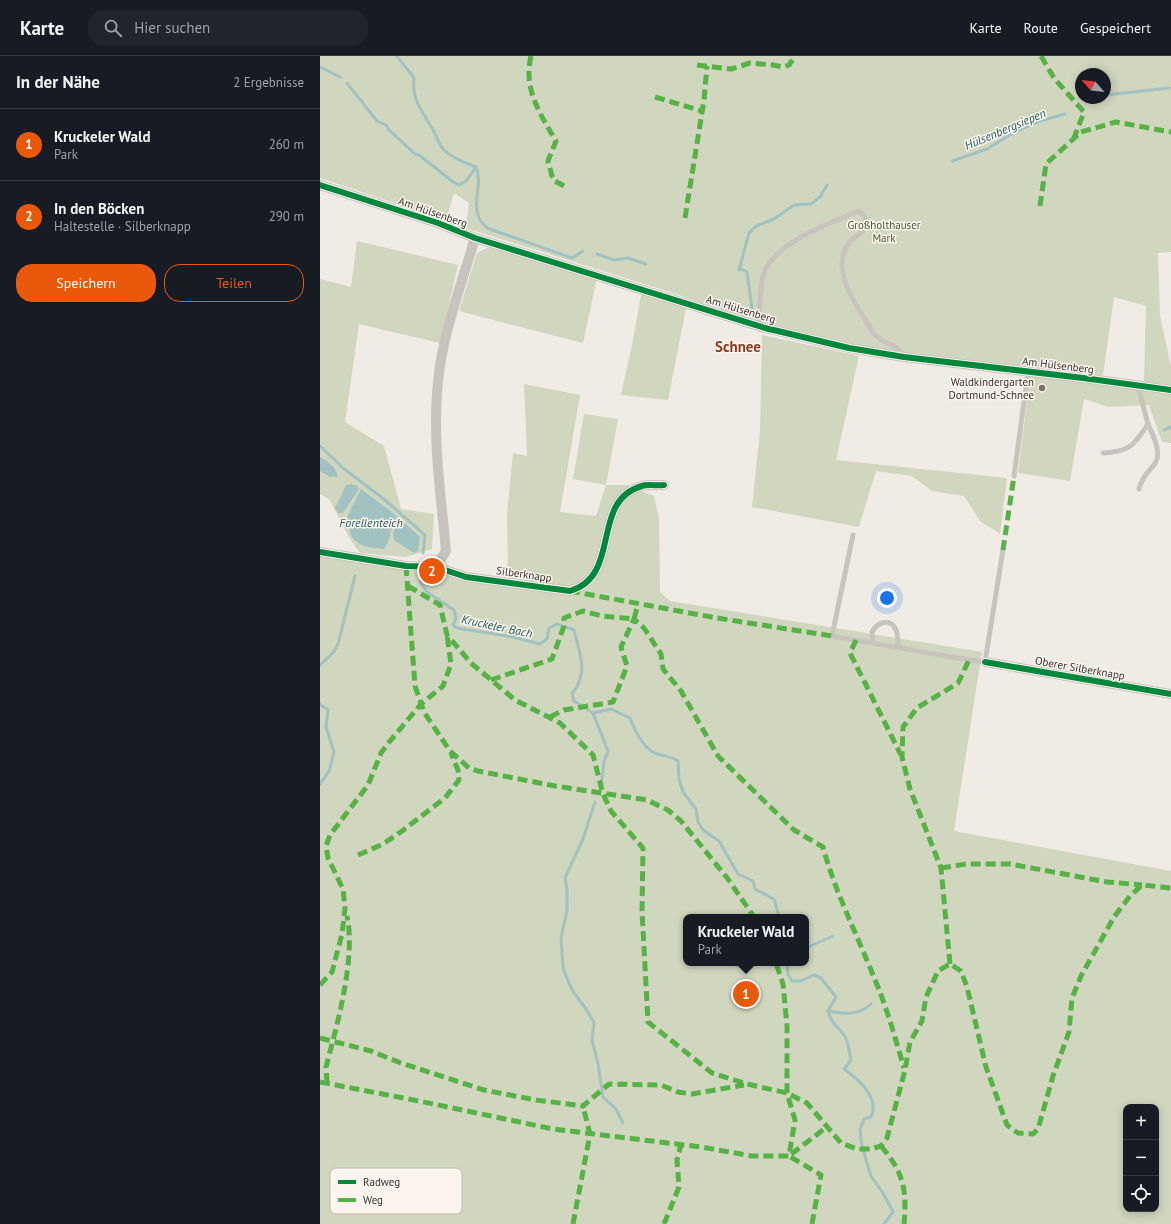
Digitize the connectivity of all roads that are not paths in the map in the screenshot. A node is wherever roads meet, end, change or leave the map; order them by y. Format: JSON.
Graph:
{"nodes":[{"id":1,"x":320,"y":185,"type":"edge"},
{"id":2,"x":476,"y":238,"type":"junction"},
{"id":3,"x":757,"y":325,"type":"junction"},
{"id":4,"x":904,"y":357,"type":"junction"},
{"id":5,"x":1028,"y":372,"type":"junction"},
{"id":6,"x":1138,"y":386,"type":"junction"},
{"id":7,"x":1171,"y":390,"type":"edge"},
{"id":8,"x":1148,"y":424,"type":"junction"},
{"id":9,"x":1103,"y":453,"type":"dead end"},
{"id":10,"x":1014,"y":476,"type":"dead end"},
{"id":11,"x":664,"y":485,"type":"dead end"},
{"id":12,"x":1139,"y":489,"type":"dead end"},
{"id":13,"x":853,"y":535,"type":"dead end"},
{"id":14,"x":1003,"y":550,"type":"dead end"},
{"id":15,"x":320,"y":552,"type":"edge"},
{"id":16,"x":436,"y":567,"type":"junction"},
{"id":17,"x":874,"y":643,"type":"junction"},
{"id":18,"x":898,"y":647,"type":"junction"},
{"id":19,"x":985,"y":662,"type":"junction"},
{"id":20,"x":1171,"y":694,"type":"edge"}],
"edges":[{"from":1,"to":2,"type":"street","name":"Am Hülsenberg"},
{"from":2,"to":3,"type":"street","name":"Am Hülsenberg"},
{"from":2,"to":16,"type":"street"},
{"from":3,"to":4,"type":"street","name":"Am Hülsenberg"},
{"from":3,"to":4,"type":"lane"},
{"from":4,"to":5,"type":"street","name":"Am Hülsenberg"},
{"from":5,"to":6,"type":"street","name":"Am Hülsenberg"},
{"from":5,"to":10,"type":"lane"},
{"from":6,"to":7,"type":"street","name":"Am Hülsenberg"},
{"from":6,"to":8,"type":"lane"},
{"from":8,"to":9,"type":"lane"},
{"from":8,"to":12,"type":"lane"},
{"from":11,"to":16,"type":"street","name":"Silberknapp"},
{"from":13,"to":17,"type":"lane","name":"Oberer Silberknapp"},
{"from":14,"to":19,"type":"lane"},
{"from":15,"to":16,"type":"street","name":"Silberknapp"},
{"from":17,"to":18,"type":"lane","name":"Oberer Silberknapp"},
{"from":17,"to":18,"type":"lane"},
{"from":18,"to":19,"type":"lane","name":"Oberer Silberknapp"},
{"from":19,"to":20,"type":"street","name":"Oberer Silberknapp"}]}
